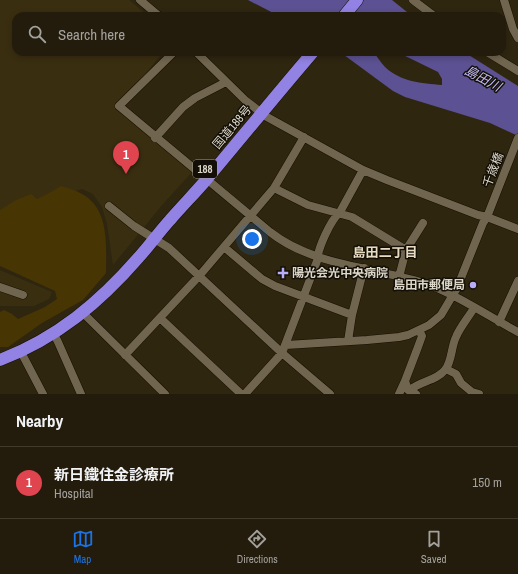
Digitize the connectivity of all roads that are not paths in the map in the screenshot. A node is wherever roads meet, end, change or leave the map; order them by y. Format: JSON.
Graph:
{"nodes":[{"id":1,"x":140,"y":0,"type":"edge"},
{"id":2,"x":350,"y":0,"type":"edge"},
{"id":3,"x":357,"y":0,"type":"edge"},
{"id":4,"x":504,"y":0,"type":"edge"},
{"id":5,"x":418,"y":2,"type":"edge"},
{"id":6,"x":154,"y":12,"type":"edge"},
{"id":7,"x":340,"y":12,"type":"edge"},
{"id":8,"x":347,"y":12,"type":"edge"},
{"id":9,"x":429,"y":12,"type":"edge"},
{"id":10,"x":518,"y":38,"type":"edge"},
{"id":11,"x":170,"y":56,"type":"edge"},
{"id":12,"x":200,"y":56,"type":"edge"},
{"id":13,"x":303,"y":56,"type":"edge"},
{"id":14,"x":309,"y":56,"type":"edge"},
{"id":15,"x":494,"y":56,"type":"edge"},
{"id":16,"x":518,"y":71,"type":"edge"},
{"id":17,"x":226,"y":82,"type":"junction"},
{"id":18,"x":261,"y":109,"type":"junction"},
{"id":19,"x":304,"y":137,"type":"junction"},
{"id":20,"x":155,"y":138,"type":"junction"},
{"id":21,"x":518,"y":138,"type":"edge"},
{"id":22,"x":363,"y":170,"type":"junction"},
{"id":23,"x":203,"y":177,"type":"junction"},
{"id":24,"x":274,"y":188,"type":"junction"},
{"id":25,"x":110,"y":206,"type":"dead end"},
{"id":26,"x":340,"y":212,"type":"junction"},
{"id":27,"x":488,"y":214,"type":"junction"},
{"id":28,"x":250,"y":216,"type":"junction"},
{"id":29,"x":424,"y":223,"type":"dead end"},
{"id":30,"x":518,"y":229,"type":"edge"},
{"id":31,"x":151,"y":237,"type":"junction"},
{"id":32,"x":224,"y":247,"type":"junction"},
{"id":33,"x":406,"y":250,"type":"junction"},
{"id":34,"x":318,"y":256,"type":"junction"},
{"id":35,"x":364,"y":268,"type":"junction"},
{"id":36,"x":200,"y":275,"type":"junction"},
{"id":37,"x":399,"y":278,"type":"junction"},
{"id":38,"x":518,"y":281,"type":"edge"},
{"id":39,"x":0,"y":286,"type":"edge"},
{"id":40,"x":23,"y":295,"type":"dead end"},
{"id":41,"x":303,"y":296,"type":"junction"},
{"id":42,"x":453,"y":296,"type":"junction"},
{"id":43,"x":474,"y":308,"type":"junction"},
{"id":44,"x":83,"y":313,"type":"junction"},
{"id":45,"x":352,"y":315,"type":"junction"},
{"id":46,"x":160,"y":318,"type":"junction"},
{"id":47,"x":499,"y":322,"type":"junction"},
{"id":48,"x":419,"y":330,"type":"junction"},
{"id":49,"x":518,"y":332,"type":"edge"},
{"id":50,"x":54,"y":334,"type":"junction"},
{"id":51,"x":348,"y":341,"type":"junction"},
{"id":52,"x":286,"y":344,"type":"junction"},
{"id":53,"x":21,"y":352,"type":"junction"},
{"id":54,"x":282,"y":353,"type":"junction"},
{"id":55,"x":125,"y":355,"type":"junction"},
{"id":56,"x":0,"y":360,"type":"edge"},
{"id":57,"x":446,"y":369,"type":"junction"},
{"id":58,"x":407,"y":392,"type":"edge"},
{"id":59,"x":43,"y":394,"type":"edge"},
{"id":60,"x":81,"y":394,"type":"edge"},
{"id":61,"x":165,"y":394,"type":"edge"},
{"id":62,"x":241,"y":394,"type":"edge"},
{"id":63,"x":245,"y":394,"type":"edge"},
{"id":64,"x":330,"y":394,"type":"edge"},
{"id":65,"x":479,"y":394,"type":"edge"}],
"edges":[{"from":1,"to":6,"type":"street"},
{"from":2,"to":7,"type":"highway"},
{"from":3,"to":8,"type":"highway"},
{"from":4,"to":10,"type":"street"},
{"from":5,"to":9,"type":"street"},
{"from":11,"to":20,"type":"street"},
{"from":12,"to":17,"type":"street"},
{"from":13,"to":18,"type":"highway","name":"国道188号","number":"188"},
{"from":14,"to":18,"type":"highway","name":"国道188号","number":"188"},
{"from":15,"to":16,"type":"street"},
{"from":17,"to":18,"type":"street"},
{"from":17,"to":20,"type":"street"},
{"from":18,"to":19,"type":"street"},
{"from":18,"to":23,"type":"highway","name":"国道188号","number":"188"},
{"from":19,"to":22,"type":"street"},
{"from":19,"to":24,"type":"street"},
{"from":20,"to":23,"type":"street"},
{"from":21,"to":27,"type":"street","name":"千歳橋"},
{"from":22,"to":26,"type":"street"},
{"from":22,"to":27,"type":"street"},
{"from":23,"to":28,"type":"street"},
{"from":23,"to":31,"type":"highway","name":"国道188号","number":"188"},
{"from":24,"to":26,"type":"street"},
{"from":24,"to":28,"type":"street"},
{"from":25,"to":31,"type":"street"},
{"from":26,"to":33,"type":"street"},
{"from":26,"to":34,"type":"street"},
{"from":27,"to":30,"type":"street"},
{"from":27,"to":42,"type":"street","name":"千歳橋"},
{"from":28,"to":32,"type":"street"},
{"from":28,"to":34,"type":"street"},
{"from":29,"to":33,"type":"street"},
{"from":31,"to":36,"type":"street"},
{"from":31,"to":44,"type":"highway","name":"国道188号","number":"188"},
{"from":32,"to":36,"type":"street"},
{"from":32,"to":41,"type":"street"},
{"from":33,"to":37,"type":"street"},
{"from":34,"to":35,"type":"street"},
{"from":34,"to":41,"type":"street"},
{"from":35,"to":37,"type":"street"},
{"from":35,"to":45,"type":"street"},
{"from":36,"to":46,"type":"street"},
{"from":36,"to":54,"type":"street"},
{"from":37,"to":42,"type":"street"},
{"from":38,"to":47,"type":"street"},
{"from":39,"to":40,"type":"street"},
{"from":41,"to":45,"type":"street"},
{"from":41,"to":52,"type":"street"},
{"from":42,"to":43,"type":"street"},
{"from":42,"to":48,"type":"street","name":"千歳橋"},
{"from":43,"to":47,"type":"street"},
{"from":43,"to":57,"type":"street"},
{"from":44,"to":50,"type":"highway","name":"国道188号","number":"188"},
{"from":44,"to":55,"type":"street"},
{"from":45,"to":51,"type":"street"},
{"from":46,"to":55,"type":"street"},
{"from":46,"to":62,"type":"street"},
{"from":47,"to":49,"type":"street"},
{"from":48,"to":51,"type":"street","name":"千歳橋"},
{"from":48,"to":58,"type":"street"},
{"from":50,"to":53,"type":"highway","name":"国道188号","number":"188"},
{"from":50,"to":60,"type":"street"},
{"from":51,"to":52,"type":"street","name":"千歳橋"},
{"from":52,"to":54,"type":"street"},
{"from":53,"to":56,"type":"highway","name":"国道188号","number":"188"},
{"from":53,"to":59,"type":"street"},
{"from":54,"to":63,"type":"street"},
{"from":54,"to":64,"type":"street"},
{"from":55,"to":61,"type":"street"},
{"from":57,"to":58,"type":"street"},
{"from":57,"to":65,"type":"street"}]}
